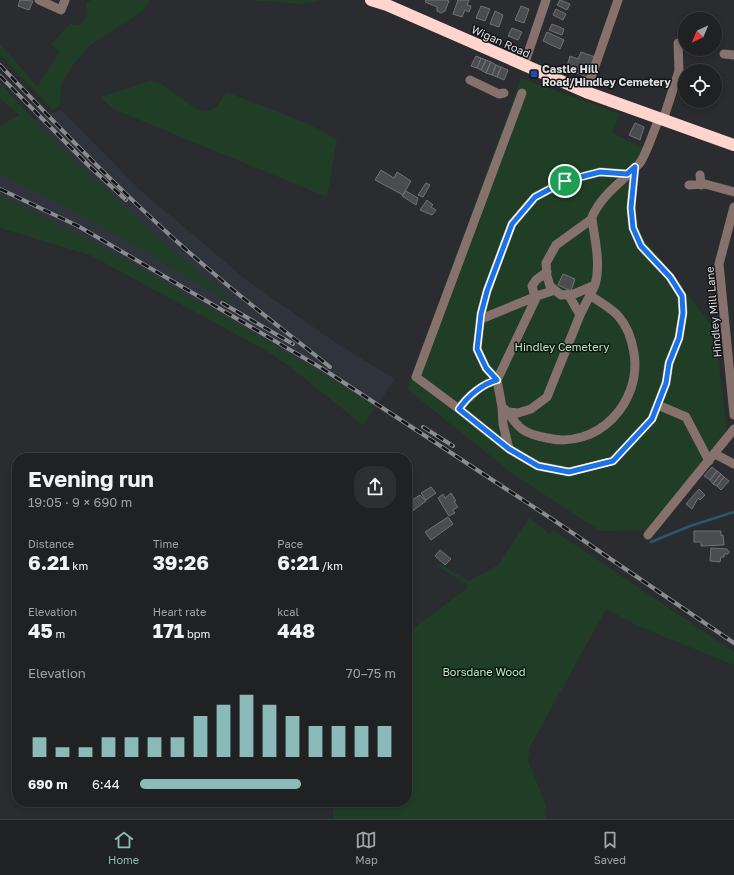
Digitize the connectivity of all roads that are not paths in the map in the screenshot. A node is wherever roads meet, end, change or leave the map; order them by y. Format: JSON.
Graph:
{"nodes":[{"id":1,"x":39,"y":0,"type":"edge"},
{"id":2,"x":65,"y":0,"type":"edge"},
{"id":3,"x":371,"y":0,"type":"edge"},
{"id":4,"x":618,"y":0,"type":"edge"},
{"id":5,"x":543,"y":1,"type":"edge"},
{"id":6,"x":724,"y":54,"type":"dead end"},
{"id":7,"x":734,"y":55,"type":"edge"},
{"id":8,"x":678,"y":56,"type":"edge"},
{"id":9,"x":524,"y":65,"type":"junction"},
{"id":10,"x":470,"y":80,"type":"dead end"},
{"id":11,"x":586,"y":92,"type":"junction"},
{"id":12,"x":504,"y":93,"type":"dead end"},
{"id":13,"x":522,"y":93,"type":"dead end"},
{"id":14,"x":661,"y":119,"type":"junction"},
{"id":15,"x":734,"y":145,"type":"edge"},
{"id":16,"x":635,"y":167,"type":"junction"},
{"id":17,"x":627,"y":174,"type":"junction"},
{"id":18,"x":700,"y":175,"type":"dead end"},
{"id":19,"x":689,"y":185,"type":"dead end"},
{"id":20,"x":701,"y":185,"type":"junction"},
{"id":21,"x":734,"y":192,"type":"edge"},
{"id":22,"x":734,"y":207,"type":"edge"},
{"id":23,"x":592,"y":219,"type":"junction"},
{"id":24,"x":547,"y":272,"type":"junction"},
{"id":25,"x":595,"y":285,"type":"junction"},
{"id":26,"x":555,"y":290,"type":"junction"},
{"id":27,"x":568,"y":294,"type":"junction"},
{"id":28,"x":590,"y":295,"type":"junction"},
{"id":29,"x":537,"y":296,"type":"junction"},
{"id":30,"x":580,"y":315,"type":"junction"},
{"id":31,"x":482,"y":320,"type":"junction"},
{"id":32,"x":497,"y":380,"type":"junction"},
{"id":33,"x":658,"y":405,"type":"junction"},
{"id":34,"x":459,"y":409,"type":"junction"},
{"id":35,"x":505,"y":409,"type":"junction"},
{"id":36,"x":734,"y":415,"type":"edge"},
{"id":37,"x":734,"y":429,"type":"edge"},
{"id":38,"x":509,"y":449,"type":"junction"},
{"id":39,"x":715,"y":454,"type":"junction"},
{"id":40,"x":709,"y":461,"type":"junction"},
{"id":41,"x":734,"y":464,"type":"edge"},
{"id":42,"x":648,"y":535,"type":"dead end"}],
"edges":[{"from":1,"to":2,"type":"street"},
{"from":3,"to":9,"type":"highway","name":"Wigan Road"},
{"from":4,"to":11,"type":"street"},
{"from":5,"to":9,"type":"street"},
{"from":6,"to":7,"type":"street"},
{"from":8,"to":14,"type":"street"},
{"from":9,"to":11,"type":"highway","name":"Wigan Road"},
{"from":10,"to":12,"type":"street"},
{"from":11,"to":14,"type":"highway","name":"Wigan Road"},
{"from":13,"to":34,"type":"street"},
{"from":14,"to":15,"type":"highway","name":"Wigan Road"},
{"from":14,"to":16,"type":"street"},
{"from":16,"to":17,"type":"street"},
{"from":16,"to":33,"type":"street"},
{"from":17,"to":23,"type":"street"},
{"from":17,"to":31,"type":"street"},
{"from":18,"to":20,"type":"street"},
{"from":19,"to":20,"type":"street"},
{"from":20,"to":21,"type":"street"},
{"from":22,"to":36,"type":"street","name":"Hindley Mill Lane"},
{"from":23,"to":24,"type":"street"},
{"from":23,"to":25,"type":"street"},
{"from":24,"to":26,"type":"street"},
{"from":24,"to":29,"type":"street"},
{"from":25,"to":27,"type":"street"},
{"from":25,"to":28,"type":"street"},
{"from":26,"to":27,"type":"street"},
{"from":26,"to":29,"type":"street"},
{"from":27,"to":30,"type":"street"},
{"from":28,"to":30,"type":"street"},
{"from":28,"to":35,"type":"street"},
{"from":29,"to":31,"type":"street"},
{"from":29,"to":32,"type":"street"},
{"from":30,"to":35,"type":"street"},
{"from":31,"to":32,"type":"street"},
{"from":32,"to":34,"type":"street"},
{"from":32,"to":35,"type":"street"},
{"from":33,"to":38,"type":"street"},
{"from":33,"to":40,"type":"street"},
{"from":34,"to":38,"type":"street"},
{"from":35,"to":38,"type":"street"},
{"from":37,"to":39,"type":"street"},
{"from":39,"to":40,"type":"street"},
{"from":39,"to":41,"type":"street"},
{"from":40,"to":42,"type":"street"}]}
